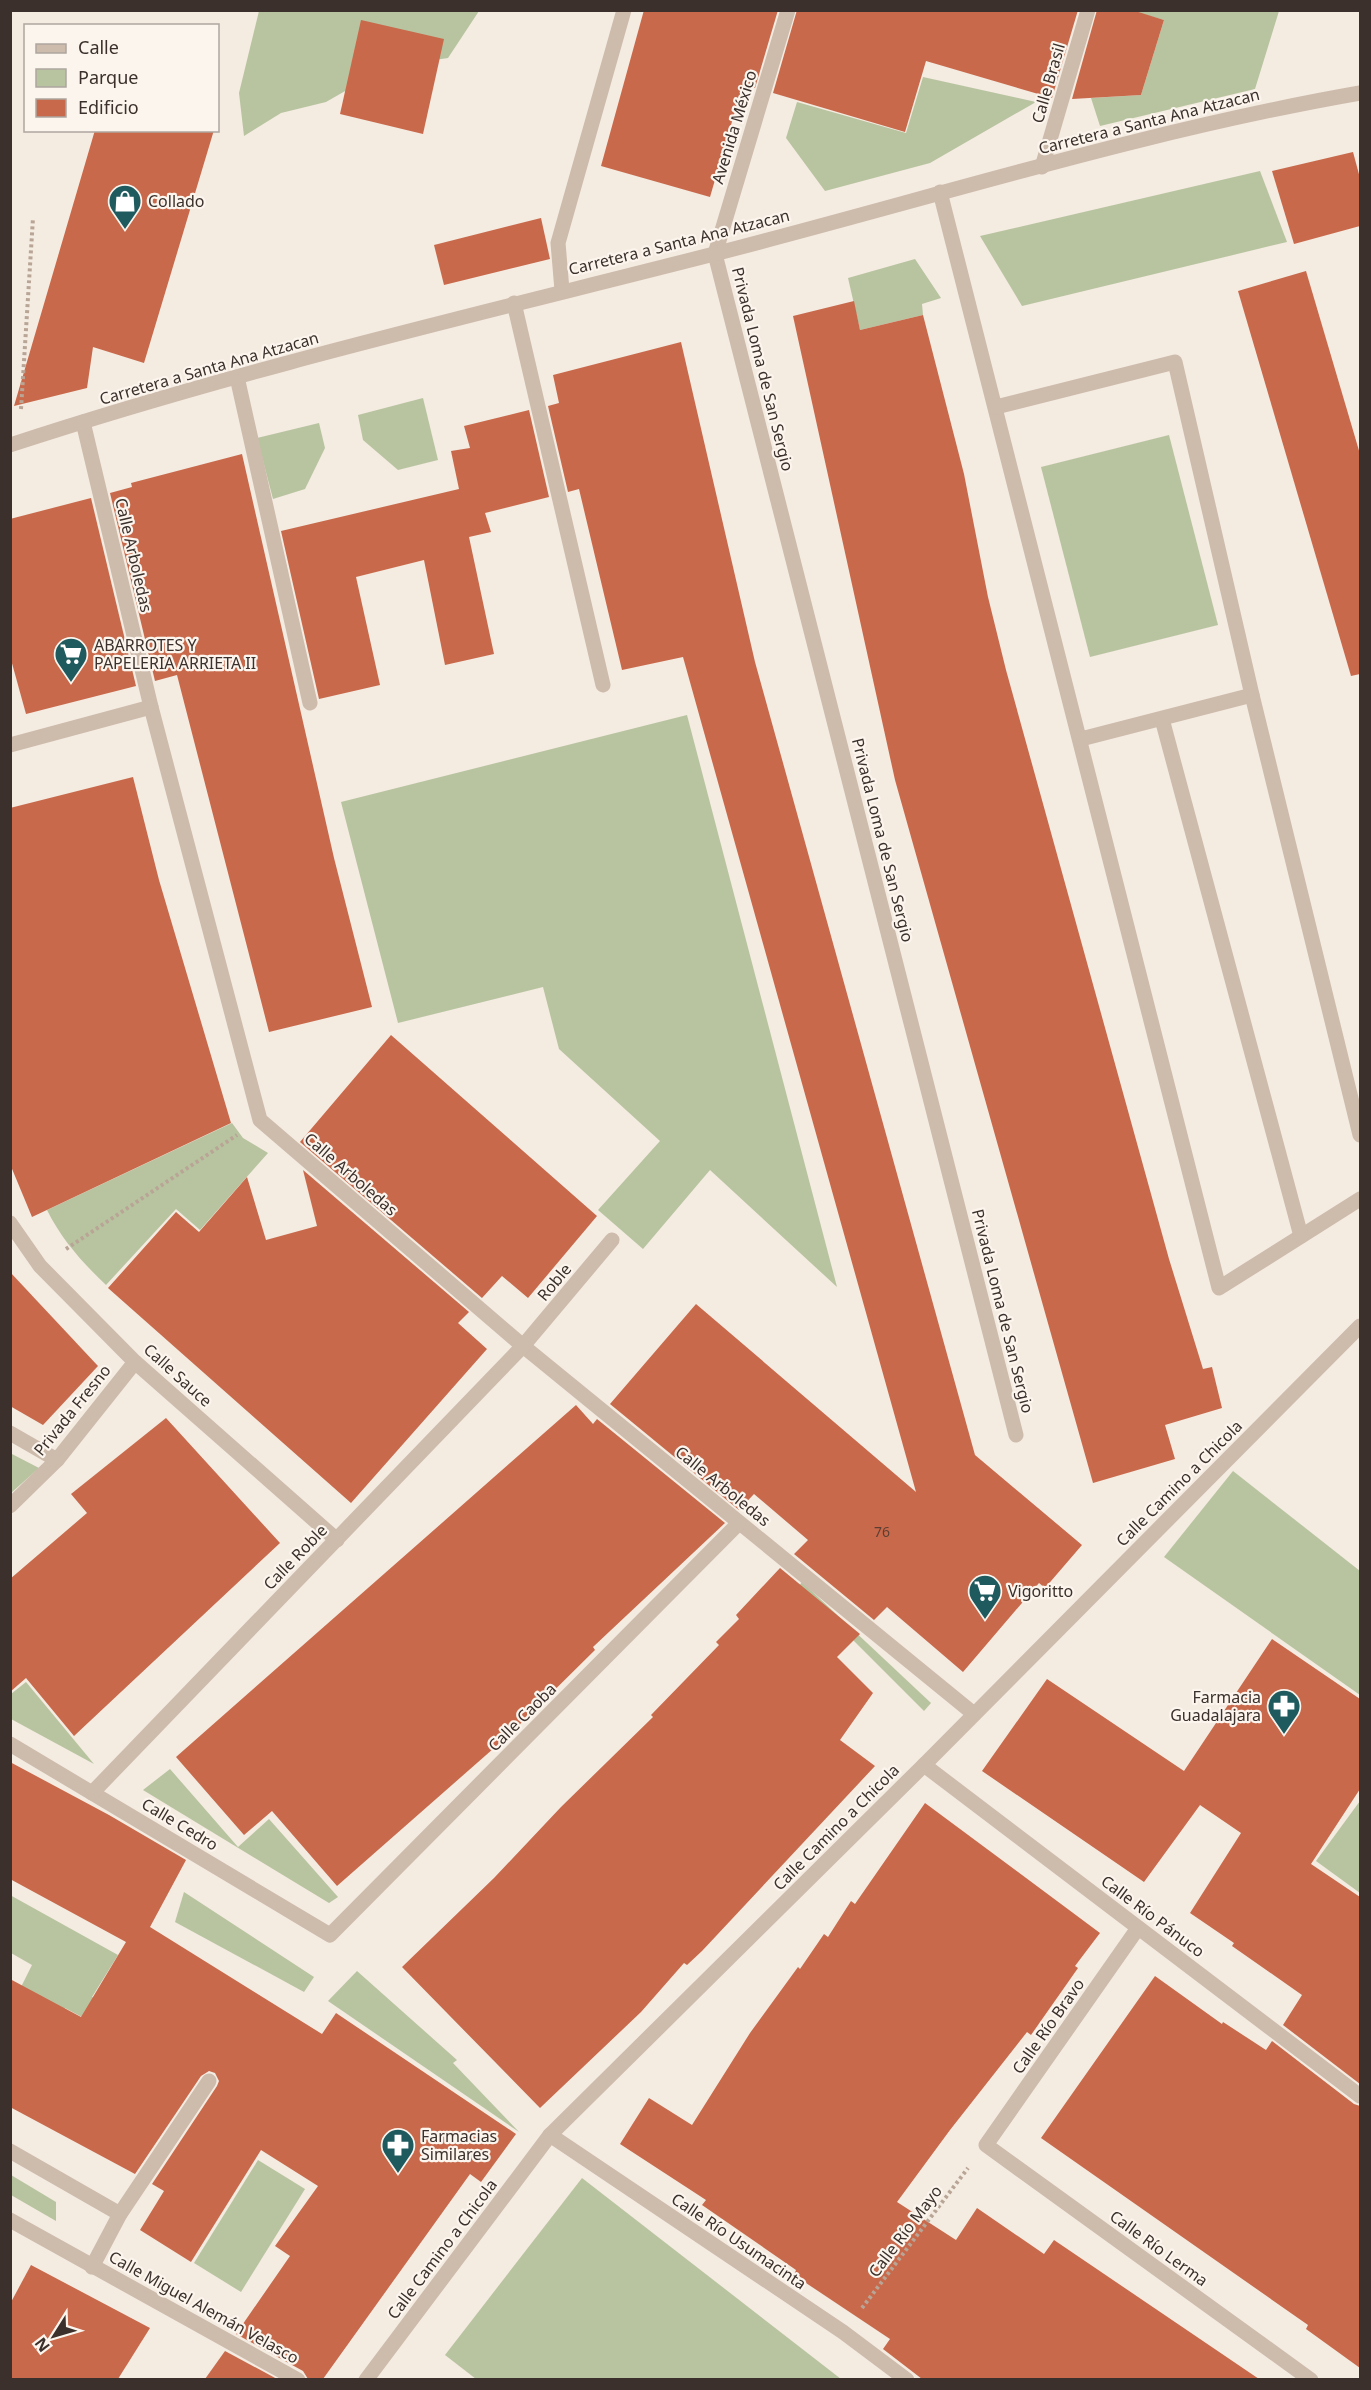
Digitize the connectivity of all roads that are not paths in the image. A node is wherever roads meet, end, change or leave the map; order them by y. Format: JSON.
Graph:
{"nodes":[{"id":1,"x":624,"y":10,"type":"edge"},
{"id":2,"x":788,"y":10,"type":"edge"},
{"id":3,"x":1088,"y":10,"type":"edge"},
{"id":4,"x":1360,"y":93,"type":"edge"},
{"id":5,"x":1042,"y":167,"type":"junction"},
{"id":6,"x":940,"y":192,"type":"junction"},
{"id":7,"x":715,"y":254,"type":"junction"},
{"id":8,"x":562,"y":290,"type":"junction"},
{"id":9,"x":514,"y":303,"type":"junction"},
{"id":10,"x":237,"y":377,"type":"junction"},
{"id":11,"x":996,"y":407,"type":"junction"},
{"id":12,"x":84,"y":422,"type":"junction"},
{"id":13,"x":14,"y":444,"type":"edge"},
{"id":14,"x":603,"y":685,"type":"dead end"},
{"id":15,"x":1252,"y":695,"type":"junction"},
{"id":16,"x":310,"y":703,"type":"dead end"},
{"id":17,"x":151,"y":707,"type":"junction"},
{"id":18,"x":1162,"y":719,"type":"junction"},
{"id":19,"x":1081,"y":739,"type":"junction"},
{"id":20,"x":10,"y":745,"type":"edge"},
{"id":21,"x":1360,"y":1135,"type":"edge"},
{"id":22,"x":1360,"y":1200,"type":"edge"},
{"id":23,"x":10,"y":1223,"type":"edge"},
{"id":24,"x":1300,"y":1236,"type":"junction"},
{"id":25,"x":612,"y":1240,"type":"dead end"},
{"id":26,"x":1360,"y":1326,"type":"edge"},
{"id":27,"x":524,"y":1346,"type":"junction"},
{"id":28,"x":135,"y":1362,"type":"junction"},
{"id":29,"x":10,"y":1433,"type":"edge"},
{"id":30,"x":1016,"y":1435,"type":"dead end"},
{"id":31,"x":57,"y":1460,"type":"junction"},
{"id":32,"x":10,"y":1506,"type":"edge"},
{"id":33,"x":739,"y":1523,"type":"junction"},
{"id":34,"x":336,"y":1540,"type":"junction"},
{"id":35,"x":974,"y":1714,"type":"junction"},
{"id":36,"x":10,"y":1744,"type":"edge"},
{"id":37,"x":924,"y":1765,"type":"junction"},
{"id":38,"x":92,"y":1793,"type":"junction"},
{"id":39,"x":1138,"y":1928,"type":"junction"},
{"id":40,"x":330,"y":1935,"type":"joint"},
{"id":41,"x":209,"y":2081,"type":"dead end"},
{"id":42,"x":1360,"y":2096,"type":"edge"},
{"id":43,"x":550,"y":2135,"type":"junction"},
{"id":44,"x":986,"y":2145,"type":"joint"},
{"id":45,"x":10,"y":2151,"type":"edge"},
{"id":46,"x":120,"y":2214,"type":"junction"},
{"id":47,"x":10,"y":2220,"type":"edge"},
{"id":48,"x":92,"y":2267,"type":"junction"},
{"id":49,"x":298,"y":2379,"type":"edge"},
{"id":50,"x":366,"y":2379,"type":"edge"},
{"id":51,"x":907,"y":2379,"type":"edge"},
{"id":52,"x":1311,"y":2379,"type":"edge"}],
"edges":[{"from":1,"to":8,"type":"street"},
{"from":2,"to":7,"type":"street","name":"Avenida México"},
{"from":3,"to":5,"type":"street","name":"Calle Brasil"},
{"from":4,"to":5,"type":"street","name":"Carretera a Santa Ana Atzacan"},
{"from":5,"to":6,"type":"street","name":"Carretera a Santa Ana Atzacan"},
{"from":6,"to":7,"type":"street","name":"Carretera a Santa Ana Atzacan"},
{"from":6,"to":11,"type":"street"},
{"from":7,"to":8,"type":"street","name":"Carretera a Santa Ana Atzacan"},
{"from":7,"to":30,"type":"street","name":"Privada Loma de San Sergio"},
{"from":8,"to":9,"type":"street","name":"Carretera a Santa Ana Atzacan"},
{"from":9,"to":10,"type":"street","name":"Carretera a Santa Ana Atzacan"},
{"from":9,"to":14,"type":"street"},
{"from":10,"to":12,"type":"street","name":"Carretera a Santa Ana Atzacan"},
{"from":10,"to":16,"type":"street"},
{"from":11,"to":15,"type":"street"},
{"from":11,"to":19,"type":"street"},
{"from":12,"to":13,"type":"street","name":"Carretera a Santa Ana Atzacan"},
{"from":12,"to":17,"type":"street","name":"Calle Arboledas"},
{"from":15,"to":18,"type":"street"},
{"from":15,"to":21,"type":"street"},
{"from":17,"to":20,"type":"street"},
{"from":17,"to":27,"type":"street","name":"Calle Arboledas"},
{"from":18,"to":19,"type":"street"},
{"from":18,"to":24,"type":"street"},
{"from":19,"to":24,"type":"street"},
{"from":22,"to":24,"type":"street"},
{"from":23,"to":28,"type":"street","name":"Calle Sauce"},
{"from":25,"to":27,"type":"street","name":"Roble"},
{"from":26,"to":35,"type":"street","name":"Calle Camino a Chicola"},
{"from":27,"to":33,"type":"street","name":"Calle Arboledas"},
{"from":27,"to":34,"type":"street","name":"Calle Roble"},
{"from":28,"to":31,"type":"street","name":"Privada Fresno"},
{"from":28,"to":34,"type":"street","name":"Calle Sauce"},
{"from":29,"to":31,"type":"street"},
{"from":31,"to":32,"type":"street","name":"Privada Fresno"},
{"from":33,"to":35,"type":"street","name":"Calle Arboledas"},
{"from":33,"to":40,"type":"street","name":"Calle Caoba"},
{"from":34,"to":38,"type":"street","name":"Calle Roble"},
{"from":35,"to":37,"type":"street","name":"Calle Camino a Chicola"},
{"from":36,"to":38,"type":"street","name":"Calle Cedro"},
{"from":37,"to":39,"type":"street","name":"Calle Río Pánuco"},
{"from":37,"to":43,"type":"street","name":"Calle Camino a Chicola"},
{"from":38,"to":40,"type":"street","name":"Calle Cedro"},
{"from":39,"to":42,"type":"street","name":"Calle Río Pánuco"},
{"from":39,"to":44,"type":"street","name":"Calle Río Bravo"},
{"from":41,"to":46,"type":"street","name":"Calle Miguel Alemán Velasco"},
{"from":43,"to":50,"type":"street","name":"Calle Camino a Chicola"},
{"from":43,"to":51,"type":"street","name":"Calle Río Usumacinta"},
{"from":44,"to":52,"type":"street","name":"Calle Río Lerma"},
{"from":45,"to":46,"type":"street"},
{"from":46,"to":48,"type":"street","name":"Calle Miguel Alemán Velasco"},
{"from":47,"to":48,"type":"street","name":"Calle Miguel Alemán Velasco"},
{"from":48,"to":49,"type":"street","name":"Calle Miguel Alemán Velasco"}]}
